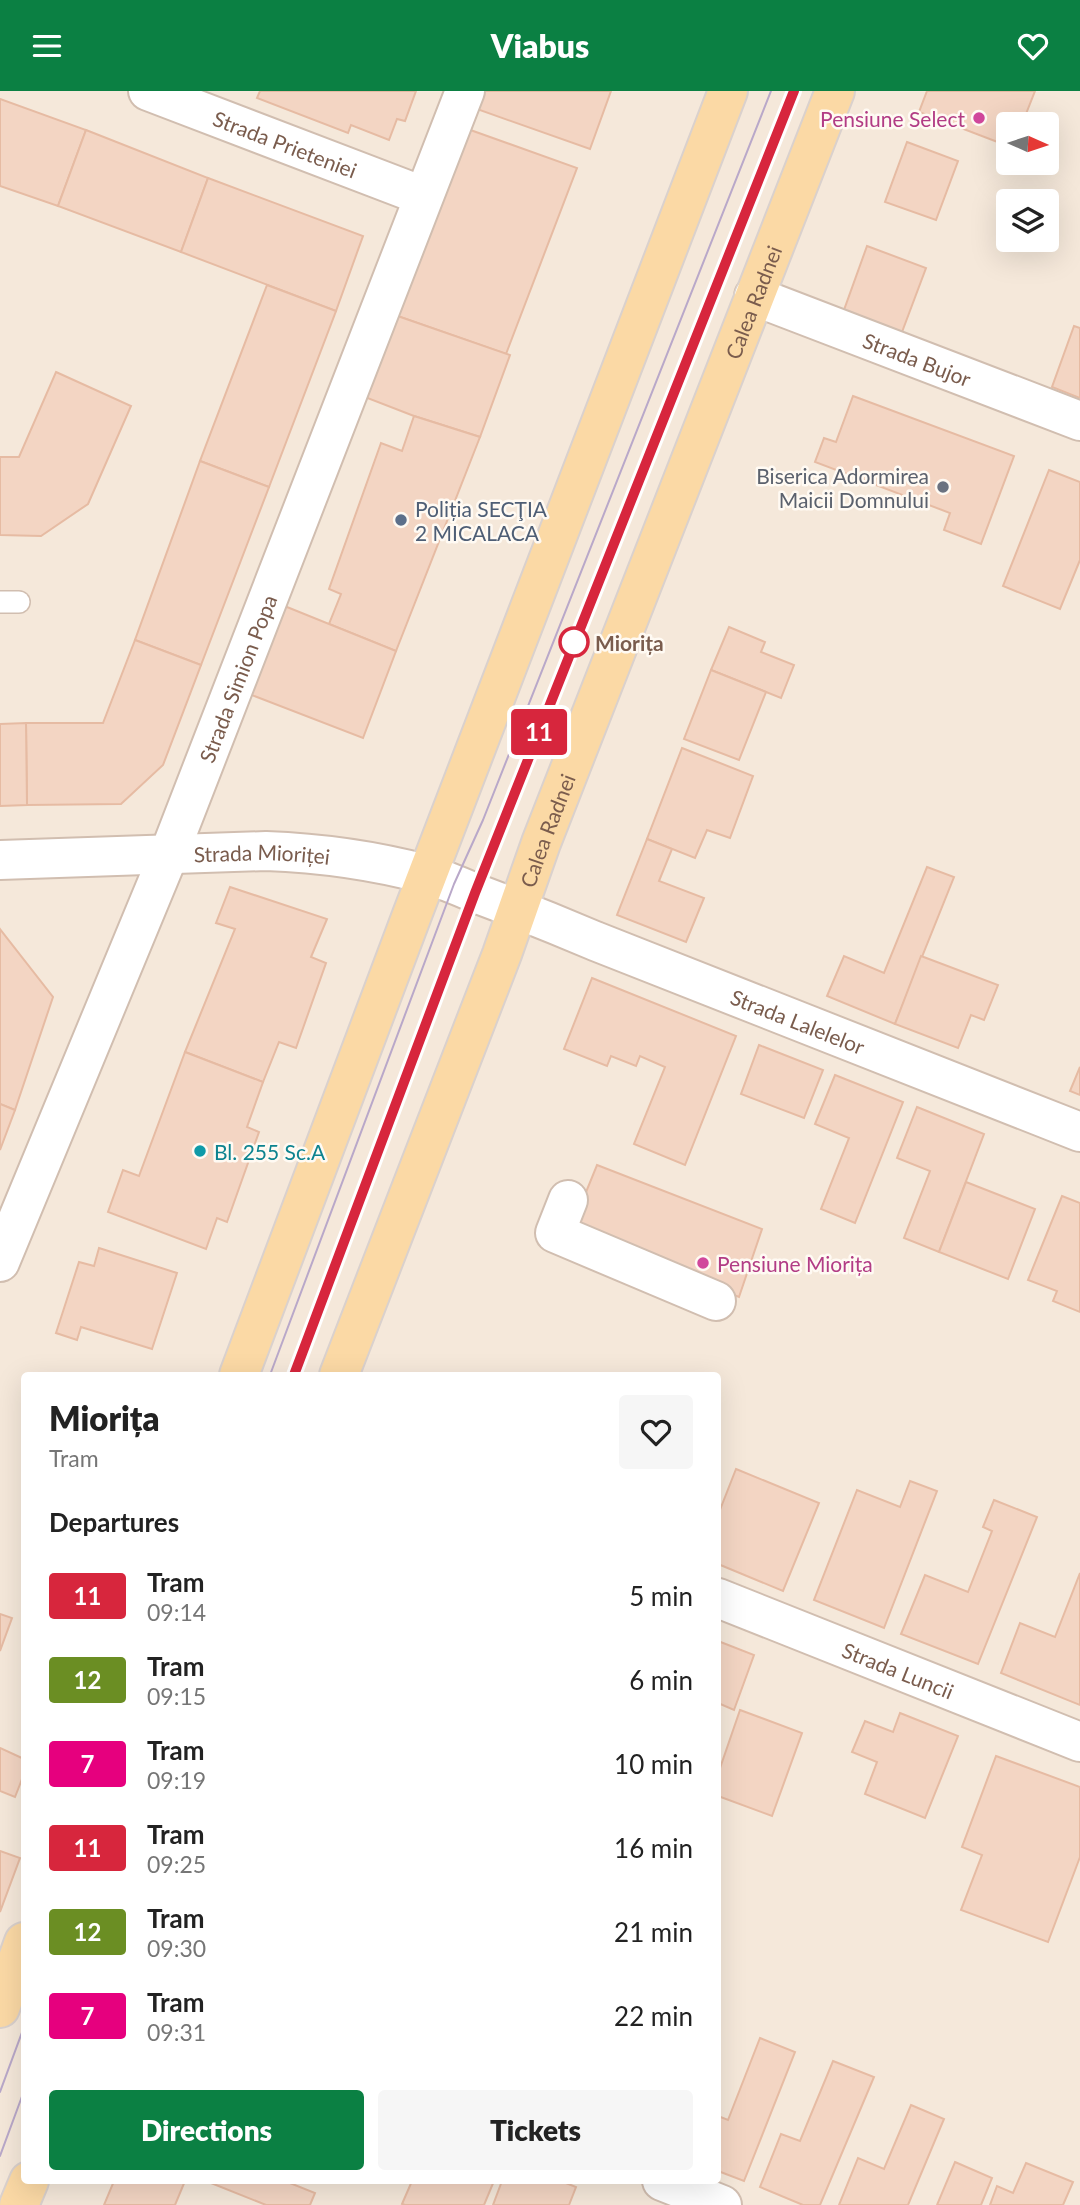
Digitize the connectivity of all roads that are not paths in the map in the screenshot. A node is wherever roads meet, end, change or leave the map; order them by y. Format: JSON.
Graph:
{"nodes":[{"id":1,"x":148,"y":91,"type":"edge"},
{"id":2,"x":465,"y":91,"type":"edge"},
{"id":3,"x":728,"y":91,"type":"edge"},
{"id":4,"x":835,"y":91,"type":"edge"},
{"id":5,"x":423,"y":196,"type":"junction"},
{"id":6,"x":754,"y":296,"type":"junction"},
{"id":7,"x":1080,"y":421,"type":"edge"},
{"id":8,"x":169,"y":854,"type":"junction"},
{"id":9,"x":0,"y":860,"type":"edge"},
{"id":10,"x":428,"y":875,"type":"junction"},
{"id":11,"x":518,"y":908,"type":"junction"},
{"id":12,"x":1080,"y":1132,"type":"edge"},
{"id":13,"x":568,"y":1201,"type":"dead end"},
{"id":14,"x":0,"y":1262,"type":"edge"},
{"id":15,"x":716,"y":1301,"type":"dead end"},
{"id":16,"x":240,"y":1372,"type":"edge"},
{"id":17,"x":340,"y":1372,"type":"edge"},
{"id":18,"x":721,"y":1599,"type":"edge"},
{"id":19,"x":1080,"y":1742,"type":"edge"},
{"id":20,"x":15,"y":1948,"type":"edge"},
{"id":21,"x":0,"y":2008,"type":"edge"},
{"id":22,"x":28,"y":2184,"type":"edge"},
{"id":23,"x":670,"y":2184,"type":"edge"},
{"id":24,"x":19,"y":2205,"type":"edge"},
{"id":25,"x":722,"y":2205,"type":"edge"}],
"edges":[{"from":1,"to":5,"type":"street","name":"Strada Prieteniei"},
{"from":2,"to":5,"type":"street","name":"Strada Simion Popa"},
{"from":3,"to":10,"type":"main road"},
{"from":4,"to":6,"type":"main road","name":"Calea Radnei"},
{"from":5,"to":8,"type":"street","name":"Strada Simion Popa"},
{"from":6,"to":7,"type":"street","name":"Strada Bujor"},
{"from":6,"to":11,"type":"main road","name":"Calea Radnei"},
{"from":8,"to":9,"type":"street","name":"Strada Mioriței"},
{"from":8,"to":10,"type":"street","name":"Strada Mioriței"},
{"from":8,"to":14,"type":"street","name":"Strada Simion Popa"},
{"from":10,"to":11,"type":"street","name":"Strada Mioriței"},
{"from":10,"to":16,"type":"main road"},
{"from":11,"to":12,"type":"street","name":"Strada Lalelelor"},
{"from":11,"to":17,"type":"main road","name":"Calea Radnei"},
{"from":13,"to":15,"type":"street"},
{"from":18,"to":19,"type":"street","name":"Strada Luncii"},
{"from":20,"to":21,"type":"main road"},
{"from":22,"to":24,"type":"main road"},
{"from":23,"to":25,"type":"street"}]}
